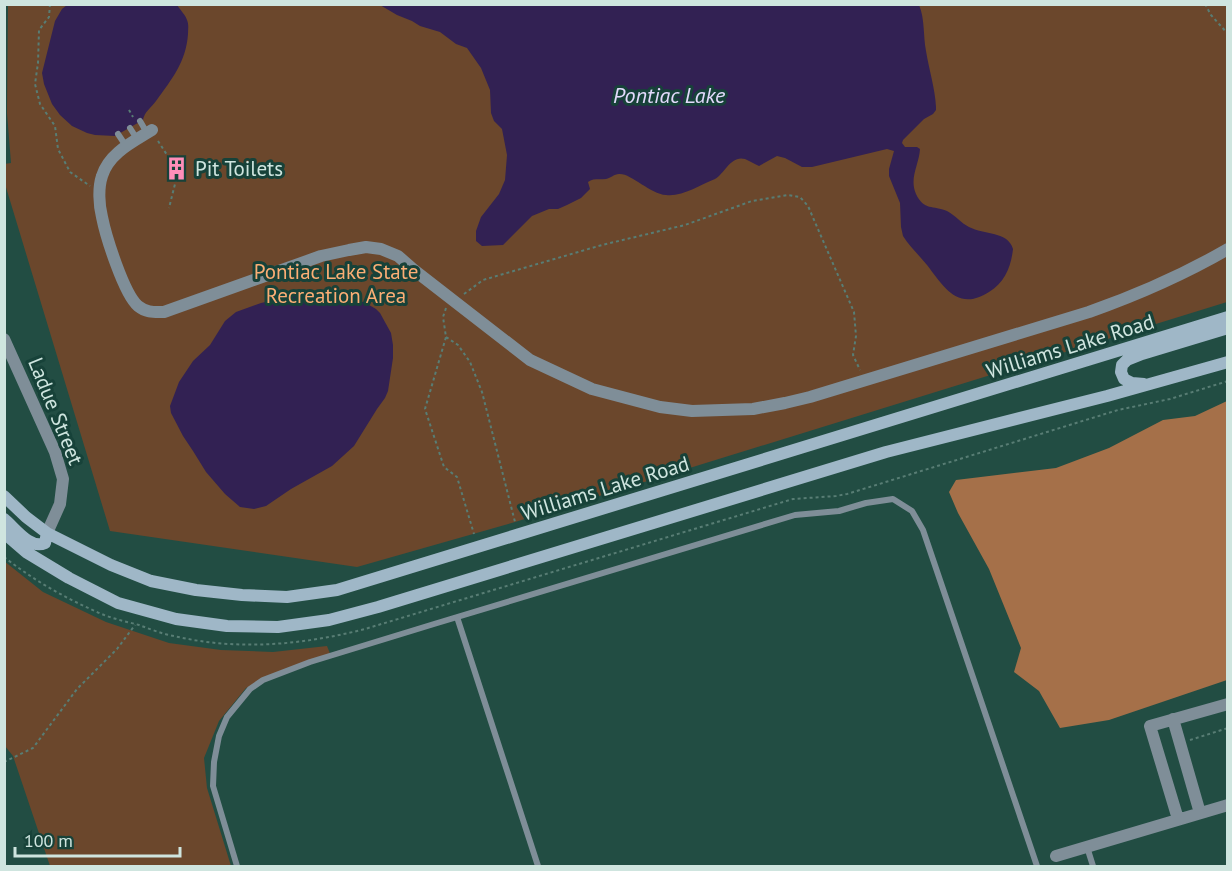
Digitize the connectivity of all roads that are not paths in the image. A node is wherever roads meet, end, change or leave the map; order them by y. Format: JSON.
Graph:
{"nodes":[{"id":1,"x":140,"y":121,"type":"dead end"},
{"id":2,"x":130,"y":128,"type":"dead end"},
{"id":3,"x":118,"y":134,"type":"dead end"},
{"id":4,"x":140,"y":137,"type":"junction"},
{"id":5,"x":1227,"y":249,"type":"edge"},
{"id":6,"x":1227,"y":317,"type":"edge"},
{"id":7,"x":1227,"y":328,"type":"edge"},
{"id":8,"x":4,"y":339,"type":"edge"},
{"id":9,"x":1227,"y":362,"type":"edge"},
{"id":10,"x":1149,"y":384,"type":"junction"},
{"id":11,"x":4,"y":496,"type":"edge"},
{"id":12,"x":4,"y":519,"type":"edge"},
{"id":13,"x":4,"y":533,"type":"edge"},
{"id":14,"x":47,"y":533,"type":"junction"},
{"id":15,"x":457,"y":617,"type":"junction"},
{"id":16,"x":1227,"y":704,"type":"edge"},
{"id":17,"x":1173,"y":719,"type":"junction"},
{"id":18,"x":1188,"y":770,"type":"junction"},
{"id":19,"x":1166,"y":778,"type":"junction"},
{"id":20,"x":1227,"y":805,"type":"edge"},
{"id":21,"x":1200,"y":813,"type":"junction"},
{"id":22,"x":1178,"y":819,"type":"junction"},
{"id":23,"x":1087,"y":847,"type":"junction"},
{"id":24,"x":1056,"y":856,"type":"dead end"},
{"id":25,"x":237,"y":867,"type":"edge"},
{"id":26,"x":538,"y":867,"type":"edge"},
{"id":27,"x":1037,"y":867,"type":"edge"},
{"id":28,"x":1093,"y":867,"type":"edge"}],
"edges":[{"from":1,"to":4,"type":"lane"},
{"from":2,"to":4,"type":"lane"},
{"from":3,"to":4,"type":"lane"},
{"from":4,"to":5,"type":"street"},
{"from":6,"to":14,"type":"main road","name":"Williams Lake Road"},
{"from":7,"to":10,"type":"main road"},
{"from":8,"to":14,"type":"street","name":"Ladue Street"},
{"from":9,"to":10,"type":"main road"},
{"from":10,"to":13,"type":"main road"},
{"from":11,"to":14,"type":"main road","name":"Williams Lake Road"},
{"from":12,"to":14,"type":"main road"},
{"from":15,"to":25,"type":"lane"},
{"from":15,"to":26,"type":"lane"},
{"from":15,"to":27,"type":"lane"},
{"from":16,"to":17,"type":"street"},
{"from":17,"to":18,"type":"street"},
{"from":17,"to":19,"type":"street"},
{"from":18,"to":19,"type":"street"},
{"from":18,"to":21,"type":"street"},
{"from":19,"to":22,"type":"street"},
{"from":20,"to":21,"type":"street"},
{"from":21,"to":22,"type":"street"},
{"from":22,"to":23,"type":"street"},
{"from":23,"to":24,"type":"street"},
{"from":23,"to":28,"type":"lane"}]}
